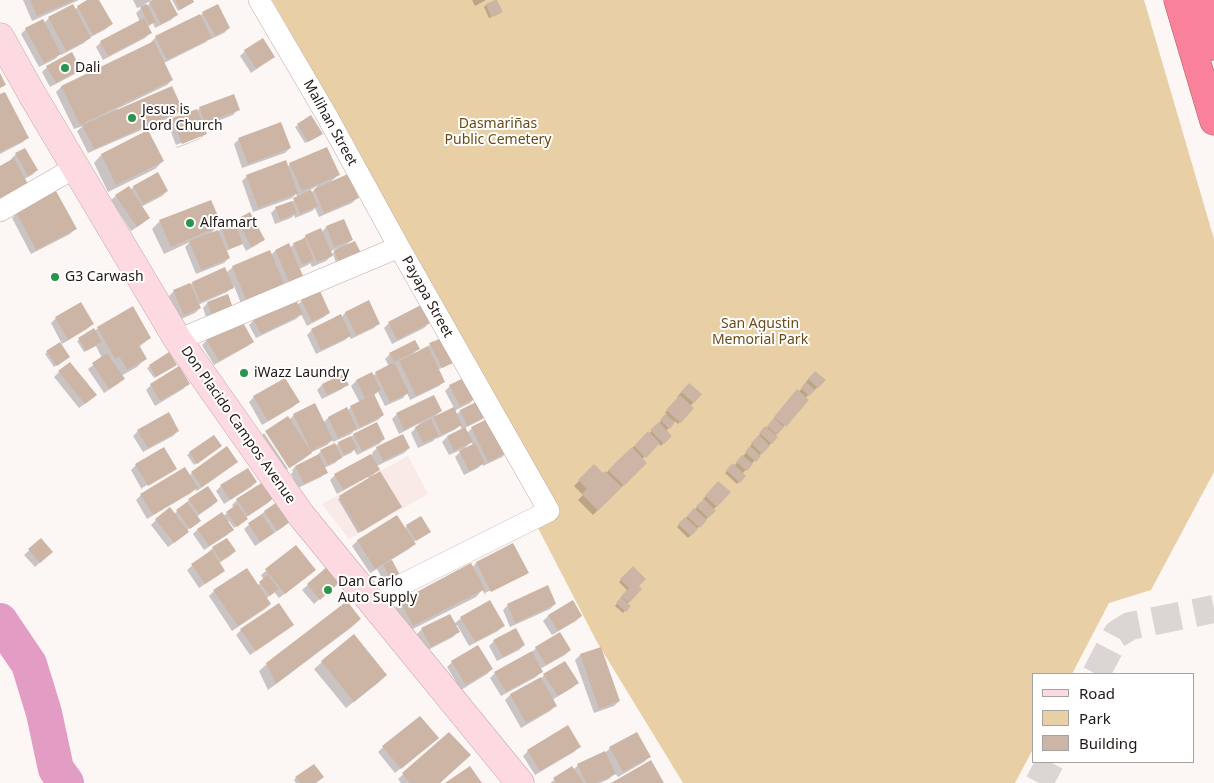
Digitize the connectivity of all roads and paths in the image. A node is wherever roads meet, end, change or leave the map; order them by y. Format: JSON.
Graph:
{"nodes":[{"id":1,"x":259,"y":0,"type":"edge"},
{"id":2,"x":1178,"y":0,"type":"edge"},
{"id":3,"x":1201,"y":0,"type":"edge"},
{"id":4,"x":0,"y":37,"type":"edge"},
{"id":5,"x":1214,"y":46,"type":"edge"},
{"id":6,"x":1214,"y":120,"type":"edge"},
{"id":7,"x":76,"y":167,"type":"junction"},
{"id":8,"x":0,"y":211,"type":"edge"},
{"id":9,"x":399,"y":246,"type":"junction"},
{"id":10,"x":178,"y":340,"type":"junction"},
{"id":11,"x":373,"y":602,"type":"junction"},
{"id":12,"x":520,"y":783,"type":"edge"}],
"edges":[{"from":1,"to":9,"type":"street","name":"Malihan Street"},
{"from":2,"to":6,"type":"highway"},
{"from":3,"to":5,"type":"highway"},
{"from":4,"to":7,"type":"main road","name":"Don Placido Campos Avenue"},
{"from":7,"to":8,"type":"street"},
{"from":7,"to":10,"type":"main road","name":"Don Placido Campos Avenue"},
{"from":9,"to":10,"type":"street","name":"Payapa Street"},
{"from":9,"to":11,"type":"street","name":"Payapa Street"},
{"from":10,"to":11,"type":"main road","name":"Don Placido Campos Avenue"},
{"from":11,"to":12,"type":"main road","name":"Don Placido Campos Avenue"}]}
